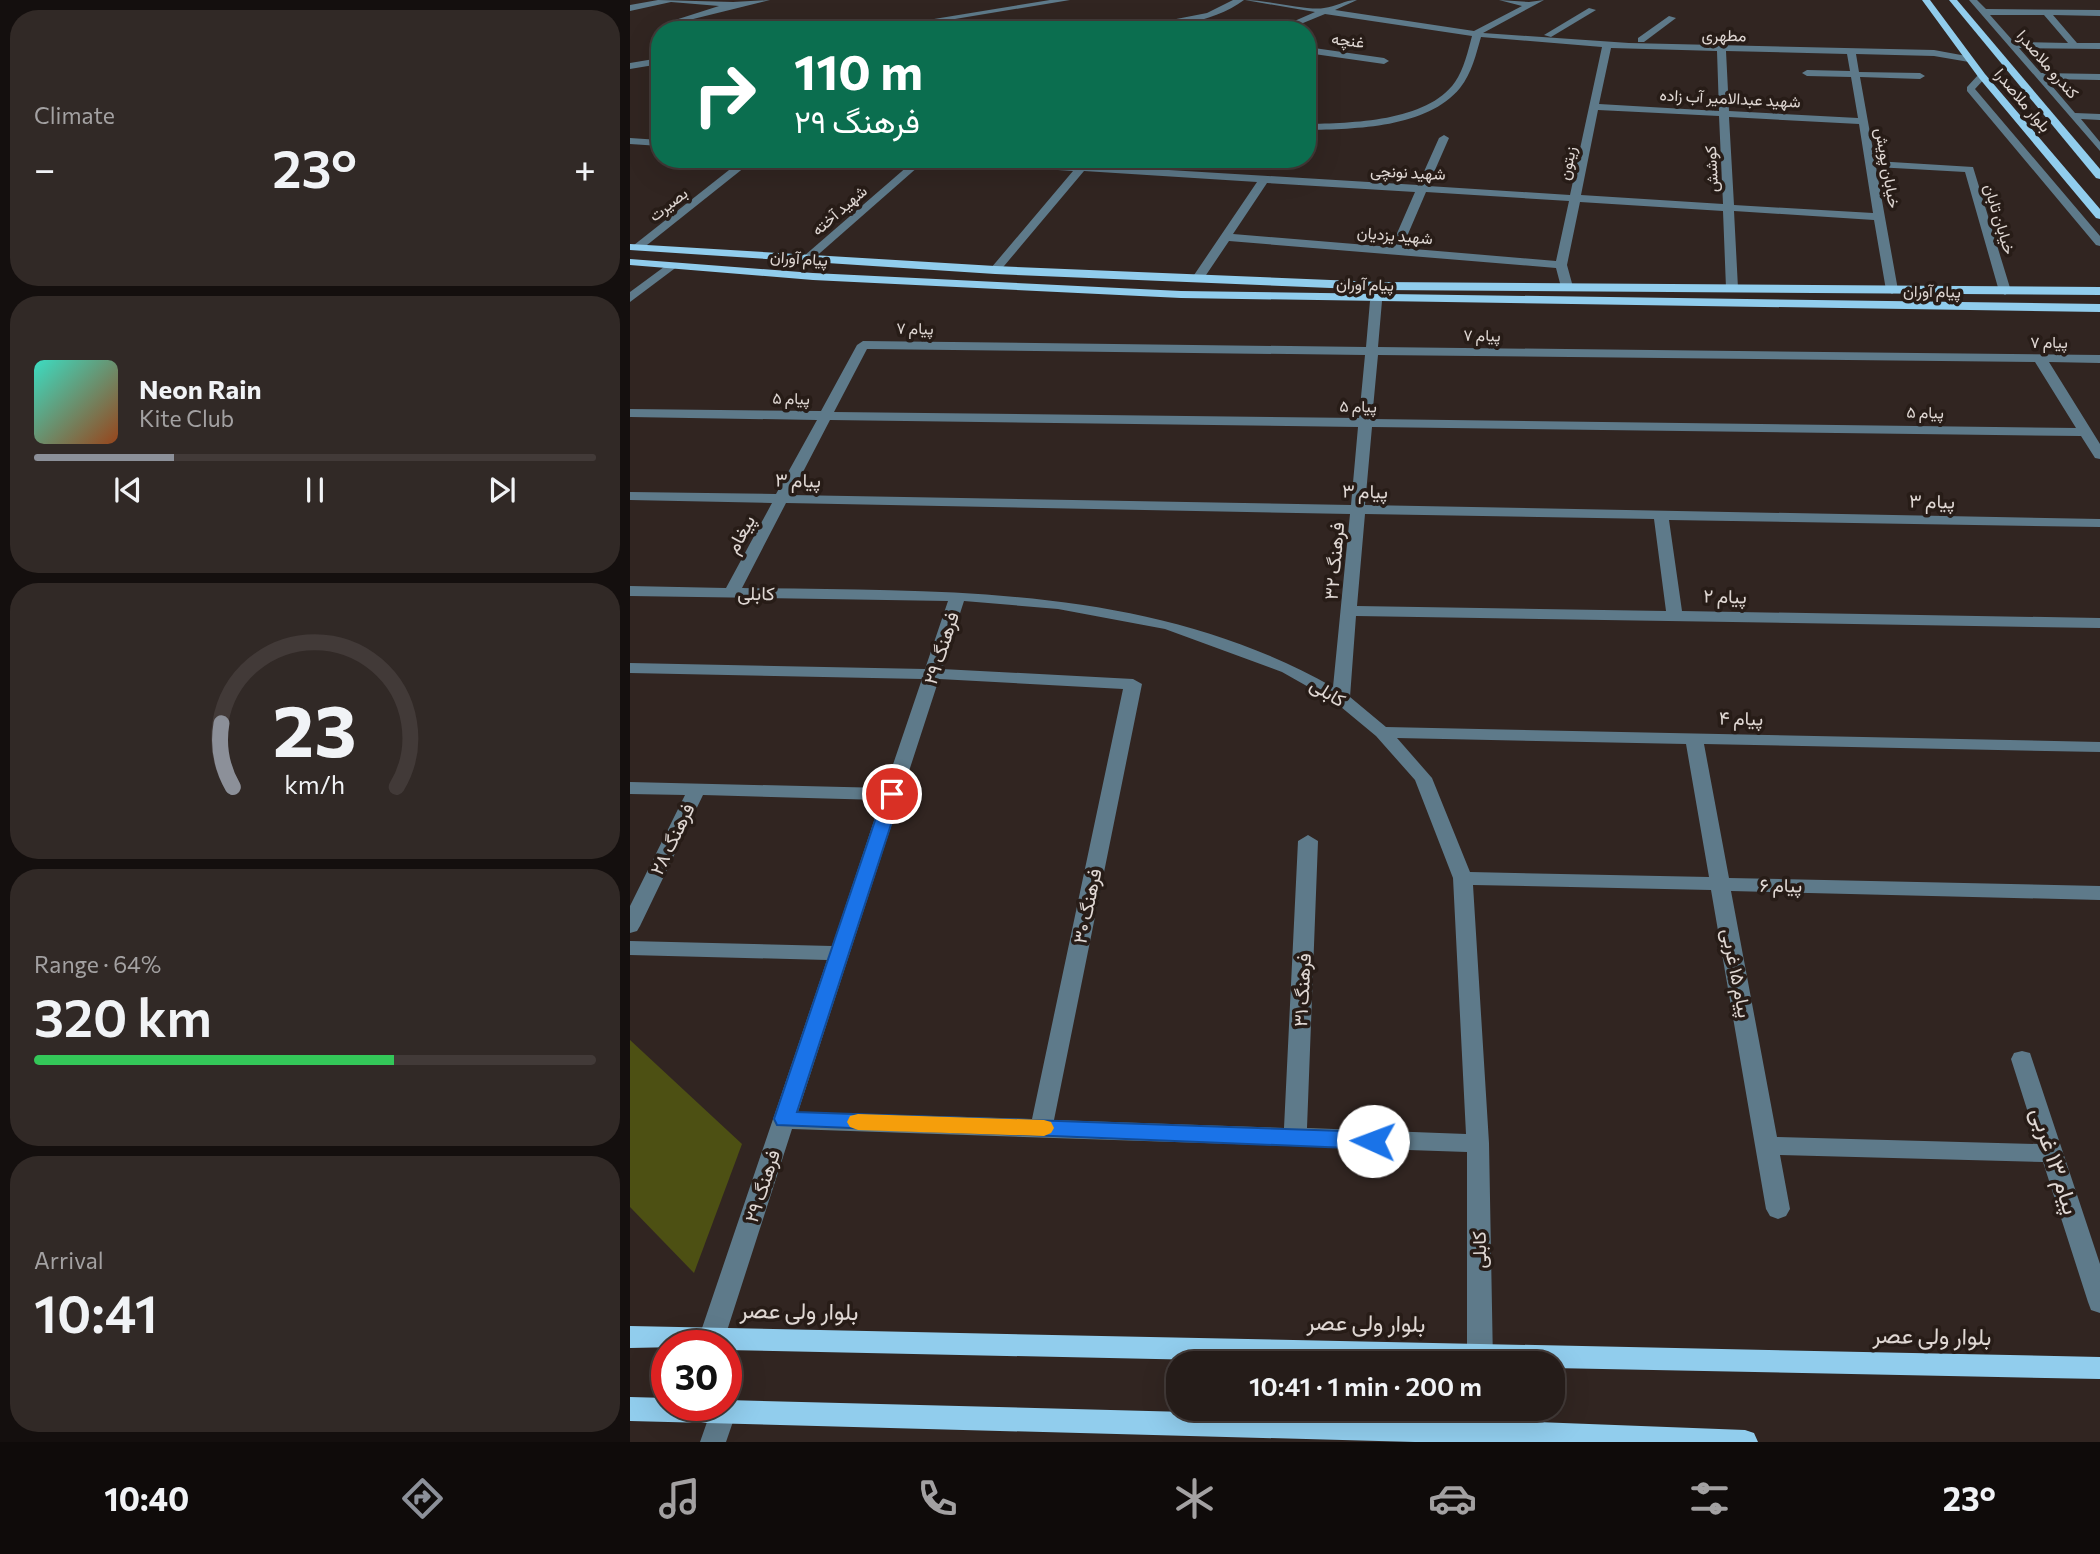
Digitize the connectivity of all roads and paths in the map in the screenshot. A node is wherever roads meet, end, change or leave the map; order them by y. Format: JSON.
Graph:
{"nodes":[{"id":1,"x":766,"y":0,"type":"edge"},
{"id":2,"x":1066,"y":0,"type":"edge"},
{"id":3,"x":1240,"y":0,"type":"edge"},
{"id":4,"x":1249,"y":0,"type":"edge"},
{"id":5,"x":1353,"y":0,"type":"edge"},
{"id":6,"x":1503,"y":0,"type":"edge"},
{"id":7,"x":1540,"y":0,"type":"edge"},
{"id":8,"x":1926,"y":0,"type":"edge"},
{"id":9,"x":1953,"y":0,"type":"edge"},
{"id":10,"x":1973,"y":0,"type":"edge"},
{"id":11,"x":733,"y":5,"type":"junction"},
{"id":12,"x":1530,"y":5,"type":"junction"},
{"id":13,"x":977,"y":6,"type":"dead end"},
{"id":14,"x":630,"y":8,"type":"edge"},
{"id":15,"x":1592,"y":10,"type":"dead end"},
{"id":16,"x":987,"y":12,"type":"junction"},
{"id":17,"x":1322,"y":12,"type":"junction"},
{"id":18,"x":1983,"y":12,"type":"junction"},
{"id":19,"x":2047,"y":13,"type":"junction"},
{"id":20,"x":2100,"y":13,"type":"edge"},
{"id":21,"x":1671,"y":18,"type":"dead end"},
{"id":22,"x":676,"y":21,"type":"edge"},
{"id":23,"x":929,"y":21,"type":"edge"},
{"id":24,"x":1175,"y":21,"type":"edge"},
{"id":25,"x":1300,"y":21,"type":"edge"},
{"id":26,"x":1478,"y":32,"type":"junction"},
{"id":27,"x":1548,"y":34,"type":"junction"},
{"id":28,"x":1641,"y":40,"type":"junction"},
{"id":29,"x":1956,"y":41,"type":"junction"},
{"id":30,"x":2011,"y":45,"type":"junction"},
{"id":31,"x":2074,"y":45,"type":"junction"},
{"id":32,"x":1607,"y":46,"type":"junction"},
{"id":33,"x":2100,"y":46,"type":"edge"},
{"id":34,"x":1721,"y":49,"type":"junction"},
{"id":35,"x":1932,"y":49,"type":"junction"},
{"id":36,"x":1316,"y":51,"type":"edge"},
{"id":37,"x":1851,"y":51,"type":"junction"},
{"id":38,"x":1969,"y":59,"type":"junction"},
{"id":39,"x":1384,"y":61,"type":"dead end"},
{"id":40,"x":651,"y":62,"type":"edge"},
{"id":41,"x":630,"y":65,"type":"edge"},
{"id":42,"x":1807,"y":73,"type":"dead end"},
{"id":43,"x":1856,"y":75,"type":"junction"},
{"id":44,"x":1920,"y":76,"type":"dead end"},
{"id":45,"x":1982,"y":76,"type":"junction"},
{"id":46,"x":2038,"y":76,"type":"junction"},
{"id":47,"x":2100,"y":77,"type":"edge"},
{"id":48,"x":1594,"y":107,"type":"junction"},
{"id":49,"x":1724,"y":114,"type":"junction"},
{"id":50,"x":2073,"y":116,"type":"junction"},
{"id":51,"x":2100,"y":117,"type":"edge"},
{"id":52,"x":1864,"y":121,"type":"junction"},
{"id":53,"x":1316,"y":126,"type":"edge"},
{"id":54,"x":1444,"y":138,"type":"dead end"},
{"id":55,"x":630,"y":141,"type":"edge"},
{"id":56,"x":651,"y":142,"type":"edge"},
{"id":57,"x":2100,"y":148,"type":"edge"},
{"id":58,"x":1871,"y":164,"type":"junction"},
{"id":59,"x":738,"y":168,"type":"edge"},
{"id":60,"x":912,"y":168,"type":"edge"},
{"id":61,"x":1081,"y":168,"type":"joint"},
{"id":62,"x":1146,"y":168,"type":"edge"},
{"id":63,"x":1143,"y":172,"type":"junction"},
{"id":64,"x":2100,"y":176,"type":"edge"},
{"id":65,"x":1264,"y":179,"type":"junction"},
{"id":66,"x":1425,"y":189,"type":"junction"},
{"id":67,"x":1575,"y":198,"type":"junction"},
{"id":68,"x":1729,"y":208,"type":"junction"},
{"id":69,"x":2100,"y":216,"type":"edge"},
{"id":70,"x":1880,"y":217,"type":"junction"},
{"id":71,"x":1226,"y":237,"type":"junction"},
{"id":72,"x":2100,"y":243,"type":"edge"},
{"id":73,"x":634,"y":247,"type":"edge"},
{"id":74,"x":1395,"y":251,"type":"junction"},
{"id":75,"x":808,"y":258,"type":"junction"},
{"id":76,"x":630,"y":262,"type":"edge"},
{"id":77,"x":908,"y":264,"type":"junction"},
{"id":78,"x":1561,"y":265,"type":"junction"},
{"id":79,"x":672,"y":266,"type":"junction"},
{"id":80,"x":995,"y":270,"type":"junction"},
{"id":81,"x":1198,"y":278,"type":"junction"},
{"id":82,"x":894,"y":280,"type":"junction"},
{"id":83,"x":1567,"y":287,"type":"junction"},
{"id":84,"x":1732,"y":288,"type":"junction"},
{"id":85,"x":1892,"y":290,"type":"junction"},
{"id":86,"x":2005,"y":291,"type":"junction"},
{"id":87,"x":2083,"y":291,"type":"junction"},
{"id":88,"x":2100,"y":291,"type":"edge"},
{"id":89,"x":630,"y":298,"type":"edge"},
{"id":90,"x":1376,"y":301,"type":"junction"},
{"id":91,"x":2099,"y":305,"type":"edge"},
{"id":92,"x":863,"y":345,"type":"joint"},
{"id":93,"x":1372,"y":351,"type":"junction"},
{"id":94,"x":2040,"y":359,"type":"junction"},
{"id":95,"x":2100,"y":359,"type":"edge"},
{"id":96,"x":630,"y":413,"type":"edge"},
{"id":97,"x":825,"y":416,"type":"junction"},
{"id":98,"x":1365,"y":424,"type":"junction"},
{"id":99,"x":2086,"y":432,"type":"junction"},
{"id":100,"x":2100,"y":455,"type":"edge"},
{"id":101,"x":630,"y":496,"type":"edge"},
{"id":102,"x":781,"y":499,"type":"junction"},
{"id":103,"x":1358,"y":510,"type":"junction"},
{"id":104,"x":1661,"y":515,"type":"junction"},
{"id":105,"x":2100,"y":523,"type":"edge"},
{"id":106,"x":630,"y":591,"type":"edge"},
{"id":107,"x":731,"y":593,"type":"junction"},
{"id":108,"x":958,"y":596,"type":"junction"},
{"id":109,"x":1349,"y":611,"type":"junction"},
{"id":110,"x":1675,"y":616,"type":"junction"},
{"id":111,"x":2100,"y":623,"type":"edge"},
{"id":112,"x":630,"y":668,"type":"edge"},
{"id":113,"x":932,"y":674,"type":"junction"},
{"id":114,"x":1341,"y":698,"type":"junction"},
{"id":115,"x":1382,"y":732,"type":"junction"},
{"id":116,"x":1694,"y":738,"type":"junction"},
{"id":117,"x":2100,"y":747,"type":"edge"},
{"id":118,"x":630,"y":788,"type":"edge"},
{"id":119,"x":696,"y":790,"type":"junction"},
{"id":120,"x":892,"y":794,"type":"junction"},
{"id":121,"x":1308,"y":841,"type":"dead end"},
{"id":122,"x":1463,"y":878,"type":"junction"},
{"id":123,"x":1720,"y":883,"type":"junction"},
{"id":124,"x":2100,"y":893,"type":"edge"},
{"id":125,"x":630,"y":926,"type":"edge"},
{"id":126,"x":630,"y":948,"type":"edge"},
{"id":127,"x":839,"y":953,"type":"junction"},
{"id":128,"x":2022,"y":1059,"type":"dead end"},
{"id":129,"x":784,"y":1119,"type":"junction"},
{"id":130,"x":1041,"y":1128,"type":"junction"},
{"id":131,"x":1295,"y":1139,"type":"junction"},
{"id":132,"x":1478,"y":1143,"type":"junction"},
{"id":133,"x":1768,"y":1146,"type":"junction"},
{"id":134,"x":2053,"y":1153,"type":"junction"},
{"id":135,"x":1778,"y":1209,"type":"dead end"},
{"id":136,"x":2100,"y":1302,"type":"edge"},
{"id":137,"x":714,"y":1330,"type":"edge"},
{"id":138,"x":630,"y":1337,"type":"edge"},
{"id":139,"x":651,"y":1337,"type":"edge"},
{"id":140,"x":742,"y":1338,"type":"edge"},
{"id":141,"x":1201,"y":1351,"type":"edge"},
{"id":142,"x":1480,"y":1351,"type":"edge"},
{"id":143,"x":1565,"y":1360,"type":"edge"},
{"id":144,"x":2100,"y":1368,"type":"edge"},
{"id":145,"x":630,"y":1409,"type":"edge"},
{"id":146,"x":651,"y":1409,"type":"edge"},
{"id":147,"x":742,"y":1410,"type":"edge"},
{"id":148,"x":720,"y":1421,"type":"edge"},
{"id":149,"x":1480,"y":1428,"type":"edge"},
{"id":150,"x":713,"y":1442,"type":"edge"},
{"id":151,"x":1745,"y":1442,"type":"edge"}],
"edges":[{"from":1,"to":11,"type":"street"},
{"from":2,"to":16,"type":"street"},
{"from":3,"to":24,"type":"street"},
{"from":4,"to":17,"type":"street","name":"مطهری"},
{"from":5,"to":17,"type":"street"},
{"from":6,"to":12,"type":"street"},
{"from":7,"to":12,"type":"street"},
{"from":8,"to":29,"type":"main road","name":"بلوار ملاصدرا"},
{"from":9,"to":64,"type":"main road","name":"بلوار ملاصدرا"},
{"from":10,"to":18,"type":"street","name":"کندرو ملاصدرا"},
{"from":11,"to":14,"type":"street"},
{"from":11,"to":22,"type":"street"},
{"from":12,"to":26,"type":"street"},
{"from":13,"to":16,"type":"street"},
{"from":15,"to":27,"type":"street"},
{"from":16,"to":23,"type":"street"},
{"from":17,"to":25,"type":"street"},
{"from":17,"to":26,"type":"street","name":"مطهری"},
{"from":18,"to":19,"type":"street"},
{"from":18,"to":30,"type":"street","name":"کندرو ملاصدرا"},
{"from":19,"to":20,"type":"street"},
{"from":19,"to":31,"type":"street"},
{"from":21,"to":28,"type":"street"},
{"from":26,"to":27,"type":"street","name":"مطهری"},
{"from":26,"to":32,"type":"street","name":"مطهری"},
{"from":26,"to":53,"type":"street"},
{"from":27,"to":28,"type":"street","name":"مطهری"},
{"from":28,"to":35,"type":"street","name":"مطهری"},
{"from":29,"to":35,"type":"street","name":"مطهری"},
{"from":29,"to":38,"type":"main road","name":"بلوار ملاصدرا"},
{"from":30,"to":31,"type":"street"},
{"from":30,"to":46,"type":"street","name":"کندرو ملاصدرا"},
{"from":31,"to":33,"type":"street"},
{"from":32,"to":34,"type":"street","name":"مطهری"},
{"from":32,"to":48,"type":"street","name":"زیتون"},
{"from":34,"to":37,"type":"street","name":"مطهری"},
{"from":34,"to":49,"type":"street","name":"کوشش"},
{"from":35,"to":37,"type":"street","name":"مطهری"},
{"from":35,"to":38,"type":"street","name":"مطهری"},
{"from":36,"to":39,"type":"street","name":"غنچه"},
{"from":37,"to":43,"type":"street","name":"خیابان پویش"},
{"from":38,"to":45,"type":"main road","name":"بلوار ملاصدرا"},
{"from":40,"to":41,"type":"street"},
{"from":42,"to":43,"type":"street"},
{"from":43,"to":44,"type":"street"},
{"from":43,"to":52,"type":"street","name":"خیابان پویش"},
{"from":45,"to":69,"type":"main road","name":"بلوار ملاصدرا"},
{"from":45,"to":72,"type":"street"},
{"from":46,"to":47,"type":"street"},
{"from":46,"to":50,"type":"street","name":"کندرو ملاصدرا"},
{"from":48,"to":49,"type":"street","name":"شهید عبدالامیر آب زاده"},
{"from":48,"to":67,"type":"street","name":"زیتون"},
{"from":49,"to":52,"type":"street","name":"شهید عبدالامیر آب زاده"},
{"from":49,"to":68,"type":"street","name":"کوشش"},
{"from":50,"to":51,"type":"street"},
{"from":50,"to":57,"type":"street","name":"کندرو ملاصدرا"},
{"from":52,"to":58,"type":"street","name":"خیابان پویش"},
{"from":54,"to":66,"type":"street"},
{"from":55,"to":56,"type":"street"},
{"from":58,"to":70,"type":"street","name":"خیابان پویش"},
{"from":58,"to":86,"type":"street","name":"خیابان تابان"},
{"from":59,"to":73,"type":"street","name":"بصیرت"},
{"from":60,"to":75,"type":"street","name":"شهید آخته"},
{"from":61,"to":63,"type":"street","name":"شهید نونچی"},
{"from":61,"to":80,"type":"street"},
{"from":62,"to":63,"type":"street"},
{"from":63,"to":65,"type":"street","name":"شهید نونچی"},
{"from":65,"to":66,"type":"street","name":"شهید نونچی"},
{"from":65,"to":71,"type":"street"},
{"from":66,"to":67,"type":"street","name":"شهید نونچی"},
{"from":66,"to":74,"type":"street"},
{"from":67,"to":68,"type":"street","name":"شهید نونچی"},
{"from":67,"to":78,"type":"street","name":"زیتون"},
{"from":68,"to":70,"type":"street","name":"شهید نونچی"},
{"from":68,"to":84,"type":"street","name":"کوشش"},
{"from":70,"to":85,"type":"street","name":"خیابان پویش"},
{"from":71,"to":74,"type":"street","name":"شهید یزدیان"},
{"from":71,"to":81,"type":"street"},
{"from":73,"to":75,"type":"main road","name":"پیام آوران"},
{"from":74,"to":78,"type":"street","name":"شهید یزدیان"},
{"from":75,"to":77,"type":"main road","name":"پیام آوران"},
{"from":76,"to":79,"type":"main road","name":"پیام آوران"},
{"from":77,"to":80,"type":"main road","name":"پیام آوران"},
{"from":77,"to":82,"type":"main road"},
{"from":78,"to":83,"type":"street","name":"زیتون"},
{"from":79,"to":82,"type":"main road","name":"پیام آوران"},
{"from":79,"to":89,"type":"street"},
{"from":80,"to":81,"type":"main road","name":"پیام آوران"},
{"from":81,"to":83,"type":"main road","name":"پیام آوران"},
{"from":82,"to":90,"type":"main road","name":"پیام آوران"},
{"from":83,"to":84,"type":"main road","name":"پیام آوران"},
{"from":84,"to":85,"type":"main road","name":"پیام آوران"},
{"from":85,"to":86,"type":"main road","name":"پیام آوران"},
{"from":86,"to":87,"type":"main road","name":"پیام آوران"},
{"from":87,"to":88,"type":"main road","name":"پیام آوران"},
{"from":87,"to":91,"type":"main road"},
{"from":90,"to":91,"type":"main road","name":"پیام آوران"},
{"from":90,"to":93,"type":"street","name":"فرهنگ ۳۲"},
{"from":92,"to":93,"type":"street","name":"پیام ۷"},
{"from":92,"to":97,"type":"street","name":"پیغام"},
{"from":93,"to":94,"type":"street","name":"پیام ۷"},
{"from":93,"to":98,"type":"street","name":"فرهنگ ۳۲"},
{"from":94,"to":95,"type":"street","name":"پیام ۷"},
{"from":94,"to":99,"type":"street"},
{"from":96,"to":97,"type":"street","name":"پیام ۵"},
{"from":97,"to":98,"type":"street","name":"پیام ۵"},
{"from":97,"to":102,"type":"street","name":"پیغام"},
{"from":98,"to":99,"type":"street","name":"پیام ۵"},
{"from":98,"to":103,"type":"street","name":"فرهنگ ۳۲"},
{"from":99,"to":100,"type":"street"},
{"from":101,"to":102,"type":"street","name":"پیام ۳"},
{"from":102,"to":103,"type":"street","name":"پیام ۳"},
{"from":102,"to":107,"type":"street","name":"پیغام"},
{"from":103,"to":104,"type":"street","name":"پیام ۳"},
{"from":103,"to":109,"type":"street","name":"فرهنگ ۳۲"},
{"from":104,"to":105,"type":"street","name":"پیام ۳"},
{"from":104,"to":110,"type":"street"},
{"from":106,"to":107,"type":"street","name":"کابلی"},
{"from":107,"to":108,"type":"street","name":"کابلی"},
{"from":108,"to":113,"type":"street","name":"فرهنگ ۲۹"},
{"from":108,"to":114,"type":"street","name":"کابلی"},
{"from":109,"to":110,"type":"street","name":"پیام ۲"},
{"from":109,"to":114,"type":"street","name":"فرهنگ ۳۲"},
{"from":110,"to":111,"type":"street","name":"پیام ۲"},
{"from":112,"to":113,"type":"street"},
{"from":113,"to":120,"type":"street","name":"فرهنگ ۲۹"},
{"from":113,"to":130,"type":"street","name":"فرهنگ ۳۰"},
{"from":114,"to":115,"type":"street","name":"کابلی"},
{"from":115,"to":116,"type":"street","name":"پیام ۴"},
{"from":115,"to":122,"type":"street","name":"کابلی"},
{"from":116,"to":117,"type":"street","name":"پیام ۴"},
{"from":116,"to":123,"type":"street","name":"پیام ۱۵ غربی"},
{"from":118,"to":119,"type":"street"},
{"from":119,"to":120,"type":"street"},
{"from":119,"to":125,"type":"street","name":"فرهنگ ۲۸"},
{"from":120,"to":127,"type":"street","name":"فرهنگ ۲۹"},
{"from":121,"to":131,"type":"street","name":"فرهنگ ۳۱"},
{"from":122,"to":123,"type":"street","name":"پیام ۶"},
{"from":122,"to":132,"type":"street","name":"کابلی"},
{"from":123,"to":124,"type":"street","name":"پیام ۶"},
{"from":123,"to":133,"type":"street","name":"پیام ۱۵ غربی"},
{"from":126,"to":127,"type":"street"},
{"from":127,"to":129,"type":"street","name":"فرهنگ ۲۹"},
{"from":128,"to":134,"type":"street","name":"پیام ۱۳ غربی"},
{"from":129,"to":130,"type":"street"},
{"from":129,"to":137,"type":"street","name":"فرهنگ ۲۹"},
{"from":130,"to":131,"type":"street"},
{"from":131,"to":132,"type":"street"},
{"from":132,"to":142,"type":"street","name":"کابلی"},
{"from":133,"to":134,"type":"street"},
{"from":133,"to":135,"type":"street","name":"پیام ۱۵ غربی"},
{"from":134,"to":136,"type":"street","name":"پیام ۱۳ غربی"},
{"from":138,"to":139,"type":"main road","name":"بلوار ولی عصر"},
{"from":140,"to":141,"type":"main road","name":"بلوار ولی عصر"},
{"from":143,"to":144,"type":"main road","name":"بلوار ولی عصر"},
{"from":145,"to":146,"type":"main road"},
{"from":147,"to":149,"type":"main road"},
{"from":148,"to":150,"type":"street"},
{"from":149,"to":151,"type":"main road"}]}
